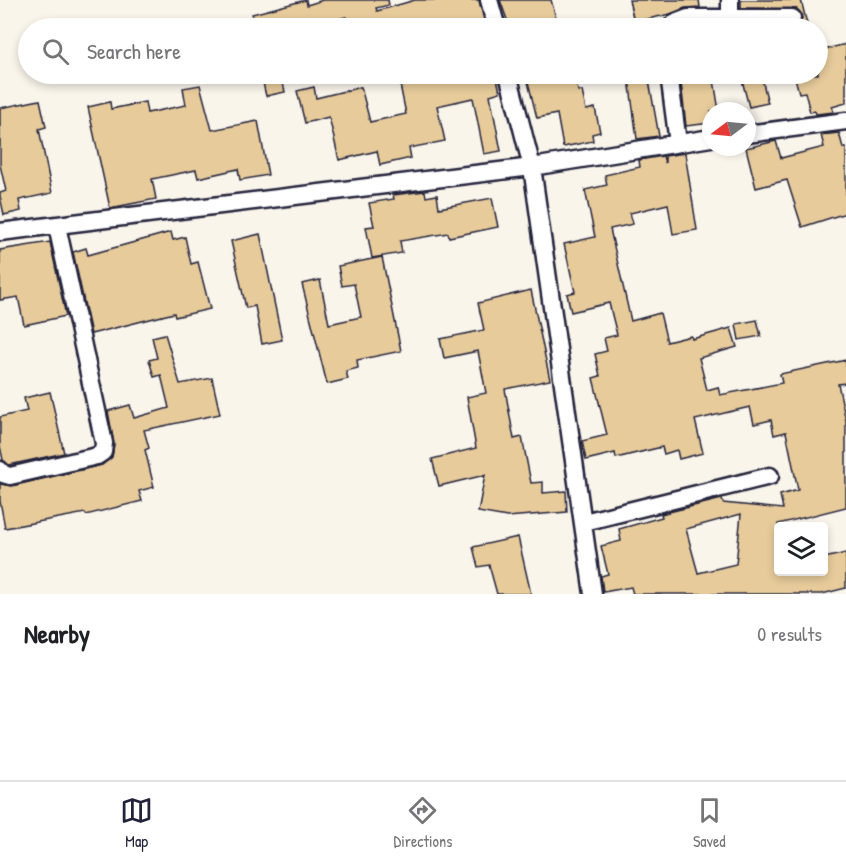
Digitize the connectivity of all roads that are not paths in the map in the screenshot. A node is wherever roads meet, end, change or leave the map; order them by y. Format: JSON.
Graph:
{"nodes":[{"id":1,"x":489,"y":0,"type":"edge"},
{"id":2,"x":730,"y":0,"type":"edge"},
{"id":3,"x":494,"y":18,"type":"edge"},
{"id":4,"x":688,"y":18,"type":"edge"},
{"id":5,"x":730,"y":18,"type":"junction"},
{"id":6,"x":792,"y":18,"type":"dead end"},
{"id":7,"x":511,"y":84,"type":"edge"},
{"id":8,"x":670,"y":84,"type":"edge"},
{"id":9,"x":846,"y":121,"type":"edge"},
{"id":10,"x":756,"y":133,"type":"edge"},
{"id":11,"x":702,"y":139,"type":"edge"},
{"id":12,"x":678,"y":143,"type":"junction"},
{"id":13,"x":532,"y":167,"type":"junction"},
{"id":14,"x":57,"y":226,"type":"junction"},
{"id":15,"x":0,"y":232,"type":"edge"},
{"id":16,"x":0,"y":470,"type":"edge"},
{"id":17,"x":770,"y":476,"type":"dead end"},
{"id":18,"x":584,"y":522,"type":"junction"},
{"id":19,"x":593,"y":594,"type":"edge"}],
"edges":[{"from":1,"to":3,"type":"street"},
{"from":2,"to":5,"type":"street"},
{"from":4,"to":5,"type":"street"},
{"from":5,"to":6,"type":"street"},
{"from":7,"to":13,"type":"street"},
{"from":8,"to":12,"type":"street"},
{"from":9,"to":10,"type":"street"},
{"from":11,"to":12,"type":"street"},
{"from":12,"to":13,"type":"street"},
{"from":13,"to":14,"type":"street"},
{"from":13,"to":18,"type":"street"},
{"from":14,"to":15,"type":"street"},
{"from":14,"to":16,"type":"street"},
{"from":17,"to":18,"type":"street"},
{"from":18,"to":19,"type":"street"}]}
